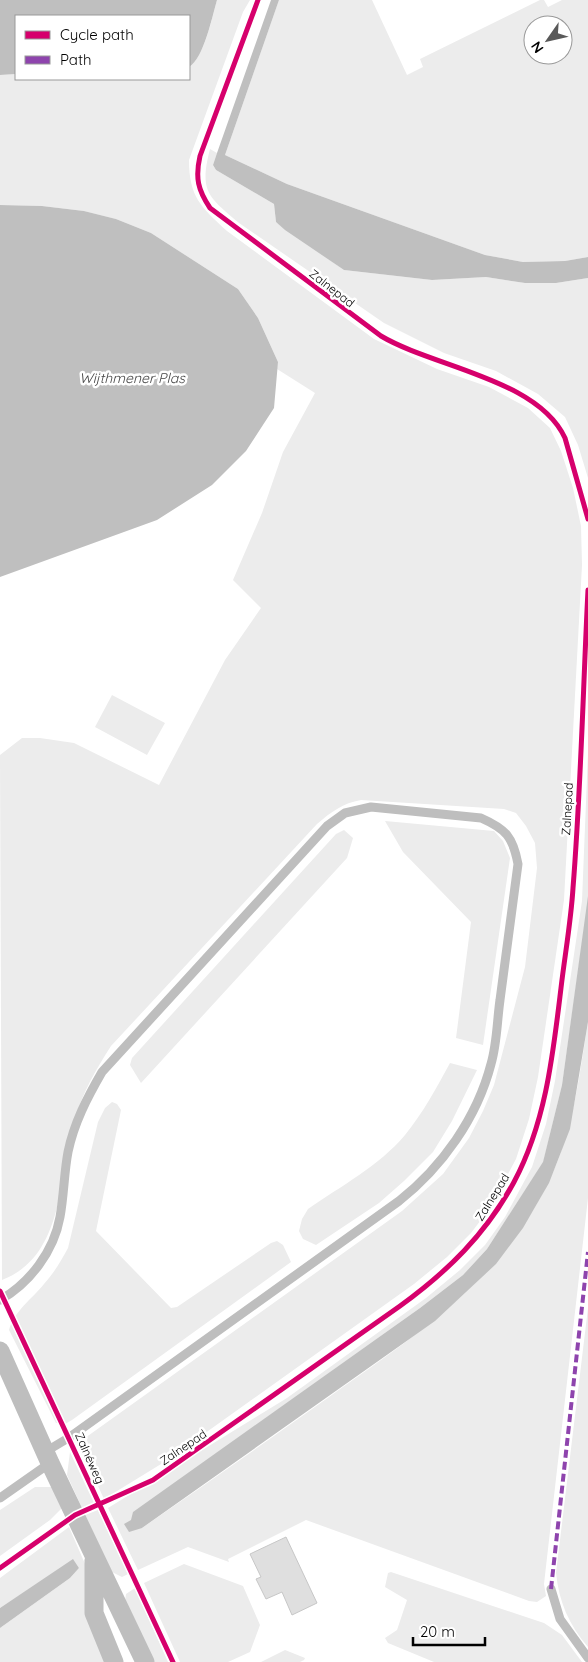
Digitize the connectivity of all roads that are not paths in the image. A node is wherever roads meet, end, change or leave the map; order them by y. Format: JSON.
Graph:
{"nodes":[{"id":1,"x":0,"y":1300,"type":"edge"},
{"id":2,"x":0,"y":1350,"type":"edge"},
{"id":3,"x":48,"y":1457,"type":"junction"},
{"id":4,"x":0,"y":1498,"type":"edge"},
{"id":5,"x":94,"y":1556,"type":"junction"},
{"id":6,"x":550,"y":1590,"type":"dead end"},
{"id":7,"x":588,"y":1658,"type":"edge"},
{"id":8,"x":114,"y":1662,"type":"edge"},
{"id":9,"x":132,"y":1662,"type":"edge"},
{"id":10,"x":145,"y":1662,"type":"edge"}],
"edges":[{"from":1,"to":3,"type":"lane"},
{"from":2,"to":3,"type":"street"},
{"from":3,"to":4,"type":"lane"},
{"from":3,"to":5,"type":"street"},
{"from":5,"to":8,"type":"street"},
{"from":5,"to":9,"type":"street"},
{"from":5,"to":10,"type":"street"},
{"from":6,"to":7,"type":"lane"}]}
